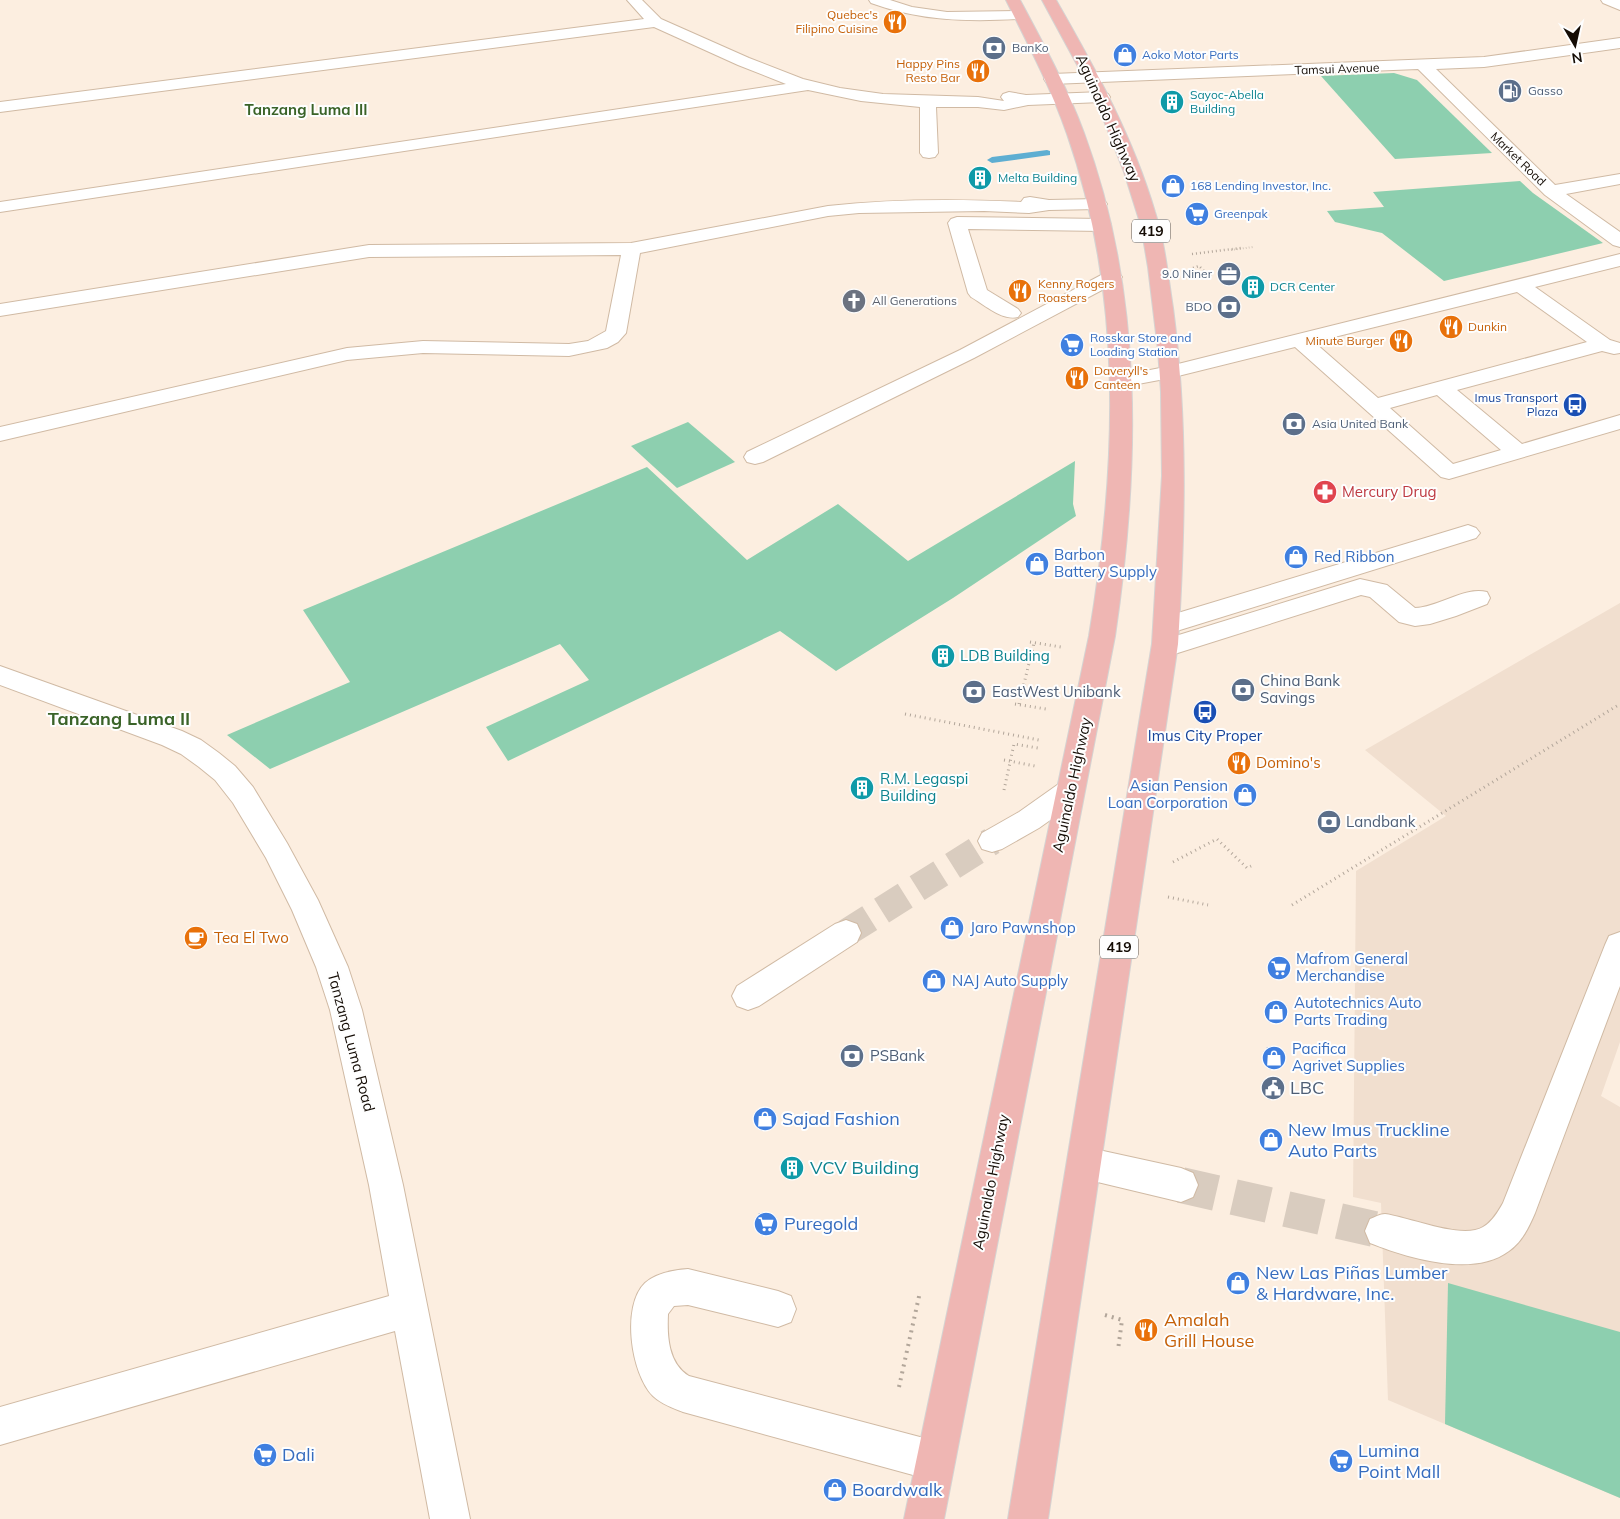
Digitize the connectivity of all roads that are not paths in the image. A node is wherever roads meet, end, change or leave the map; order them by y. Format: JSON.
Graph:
{"nodes":[{"id":1,"x":634,"y":0,"type":"edge"},
{"id":2,"x":876,"y":0,"type":"edge"},
{"id":3,"x":1013,"y":0,"type":"edge"},
{"id":4,"x":1049,"y":0,"type":"edge"},
{"id":5,"x":1608,"y":0,"type":"edge"},
{"id":6,"x":1620,"y":6,"type":"edge"},
{"id":7,"x":1020,"y":15,"type":"junction"},
{"id":8,"x":656,"y":22,"type":"junction"},
{"id":9,"x":1620,"y":43,"type":"edge"},
{"id":10,"x":1424,"y":66,"type":"junction"},
{"id":11,"x":1092,"y":77,"type":"junction"},
{"id":12,"x":810,"y":85,"type":"junction"},
{"id":13,"x":1057,"y":89,"type":"junction"},
{"id":14,"x":1102,"y":98,"type":"junction"},
{"id":15,"x":928,"y":102,"type":"junction"},
{"id":16,"x":0,"y":108,"type":"edge"},
{"id":17,"x":929,"y":153,"type":"dead end"},
{"id":18,"x":1620,"y":179,"type":"edge"},
{"id":19,"x":1551,"y":191,"type":"junction"},
{"id":20,"x":0,"y":206,"type":"edge"},
{"id":21,"x":1100,"y":214,"type":"junction"},
{"id":22,"x":1620,"y":241,"type":"edge"},
{"id":23,"x":631,"y":249,"type":"junction"},
{"id":24,"x":1620,"y":260,"type":"edge"},
{"id":25,"x":1112,"y":277,"type":"junction"},
{"id":26,"x":1520,"y":285,"type":"junction"},
{"id":27,"x":0,"y":310,"type":"edge"},
{"id":28,"x":1011,"y":313,"type":"junction"},
{"id":29,"x":1299,"y":340,"type":"junction"},
{"id":30,"x":1611,"y":347,"type":"edge"},
{"id":31,"x":933,"y":354,"type":"dead end"},
{"id":32,"x":1170,"y":372,"type":"junction"},
{"id":33,"x":1122,"y":381,"type":"junction"},
{"id":34,"x":1441,"y":388,"type":"junction"},
{"id":35,"x":1374,"y":406,"type":"junction"},
{"id":36,"x":1620,"y":422,"type":"edge"},
{"id":37,"x":0,"y":434,"type":"edge"},
{"id":38,"x":1518,"y":452,"type":"junction"},
{"id":39,"x":755,"y":457,"type":"dead end"},
{"id":40,"x":1468,"y":533,"type":"dead end"},
{"id":41,"x":1478,"y":598,"type":"dead end"},
{"id":42,"x":1166,"y":636,"type":"junction"},
{"id":43,"x":0,"y":675,"type":"edge"},
{"id":44,"x":1070,"y":791,"type":"junction"},
{"id":45,"x":992,"y":841,"type":"tunnel mouth"},
{"id":46,"x":846,"y":933,"type":"tunnel mouth"},
{"id":47,"x":1620,"y":945,"type":"edge"},
{"id":48,"x":748,"y":996,"type":"dead end"},
{"id":49,"x":1085,"y":1163,"type":"junction"},
{"id":50,"x":1181,"y":1185,"type":"tunnel mouth"},
{"id":51,"x":1383,"y":1231,"type":"tunnel mouth"},
{"id":52,"x":408,"y":1309,"type":"junction"},
{"id":53,"x":778,"y":1309,"type":"dead end"},
{"id":54,"x":0,"y":1426,"type":"edge"},
{"id":55,"x":936,"y":1461,"type":"junction"},
{"id":56,"x":450,"y":1519,"type":"edge"},
{"id":57,"x":924,"y":1519,"type":"edge"},
{"id":58,"x":1028,"y":1519,"type":"edge"}],
"edges":[{"from":1,"to":8,"type":"street"},
{"from":2,"to":7,"type":"street"},
{"from":3,"to":7,"type":"highway","name":"Aguinaldo Highway"},
{"from":4,"to":11,"type":"highway","name":"Aguinaldo Highway","number":"419"},
{"from":5,"to":6,"type":"street"},
{"from":7,"to":13,"type":"highway","name":"Aguinaldo Highway"},
{"from":8,"to":12,"type":"street"},
{"from":8,"to":16,"type":"street"},
{"from":9,"to":10,"type":"street","name":"Tamsui Avenue"},
{"from":10,"to":11,"type":"street","name":"Tamsui Avenue"},
{"from":10,"to":19,"type":"street","name":"Market Road"},
{"from":11,"to":13,"type":"street","name":"Tamsui Avenue"},
{"from":11,"to":14,"type":"highway","name":"Aguinaldo Highway","number":"419"},
{"from":12,"to":15,"type":"street"},
{"from":12,"to":20,"type":"street"},
{"from":13,"to":14,"type":"street"},
{"from":13,"to":15,"type":"street"},
{"from":13,"to":21,"type":"highway","name":"Aguinaldo Highway"},
{"from":14,"to":32,"type":"highway","name":"Aguinaldo Highway","number":"419"},
{"from":15,"to":17,"type":"street"},
{"from":18,"to":19,"type":"street"},
{"from":19,"to":22,"type":"street","name":"Market Road"},
{"from":21,"to":23,"type":"street"},
{"from":21,"to":25,"type":"highway","name":"Aguinaldo Highway"},
{"from":21,"to":28,"type":"street"},
{"from":23,"to":27,"type":"street"},
{"from":23,"to":37,"type":"street"},
{"from":24,"to":26,"type":"street"},
{"from":25,"to":28,"type":"street"},
{"from":25,"to":33,"type":"highway","name":"Aguinaldo Highway"},
{"from":25,"to":39,"type":"street"},
{"from":26,"to":29,"type":"street"},
{"from":26,"to":30,"type":"street"},
{"from":28,"to":31,"type":"street"},
{"from":29,"to":32,"type":"street"},
{"from":29,"to":35,"type":"street"},
{"from":30,"to":34,"type":"street"},
{"from":32,"to":33,"type":"street"},
{"from":32,"to":42,"type":"highway","name":"Aguinaldo Highway","number":"419"},
{"from":33,"to":44,"type":"highway","name":"Aguinaldo Highway"},
{"from":34,"to":35,"type":"street"},
{"from":34,"to":38,"type":"street"},
{"from":35,"to":38,"type":"street"},
{"from":36,"to":38,"type":"street"},
{"from":40,"to":42,"type":"street"},
{"from":41,"to":42,"type":"street"},
{"from":42,"to":49,"type":"highway","name":"Aguinaldo Highway","number":"419"},
{"from":43,"to":52,"type":"street","name":"Tanzang Luma Road"},
{"from":44,"to":45,"type":"street"},
{"from":44,"to":55,"type":"highway","name":"Aguinaldo Highway"},
{"from":46,"to":48,"type":"street"},
{"from":47,"to":51,"type":"street"},
{"from":49,"to":50,"type":"street"},
{"from":49,"to":58,"type":"highway","name":"Aguinaldo Highway","number":"419"},
{"from":52,"to":54,"type":"street"},
{"from":52,"to":56,"type":"street","name":"Tanzang Luma Road"},
{"from":53,"to":55,"type":"street"},
{"from":55,"to":57,"type":"highway","name":"Aguinaldo Highway"}]}
